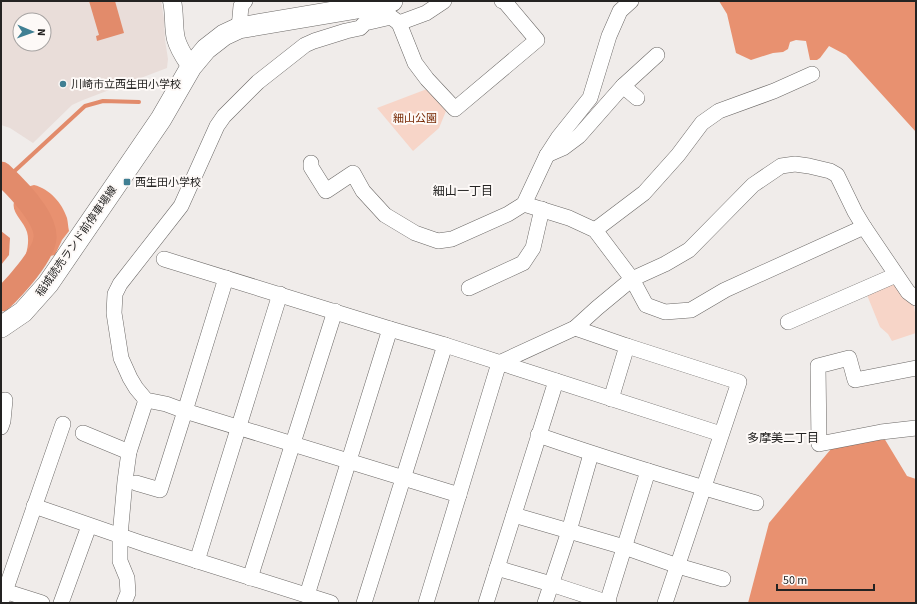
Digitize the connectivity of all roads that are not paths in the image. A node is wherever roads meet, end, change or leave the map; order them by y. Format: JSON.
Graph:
{"nodes":[{"id":1,"x":172,"y":1,"type":"edge"},
{"id":2,"x":245,"y":1,"type":"edge"},
{"id":3,"x":392,"y":1,"type":"edge"},
{"id":4,"x":444,"y":1,"type":"edge"},
{"id":5,"x":502,"y":1,"type":"edge"},
{"id":6,"x":631,"y":1,"type":"edge"},
{"id":7,"x":400,"y":23,"type":"junction"},
{"id":8,"x":239,"y":28,"type":"junction"},
{"id":9,"x":657,"y":55,"type":"dead end"},
{"id":10,"x":191,"y":68,"type":"junction"},
{"id":11,"x":812,"y":74,"type":"dead end"},
{"id":12,"x":623,"y":86,"type":"junction"},
{"id":13,"x":636,"y":98,"type":"dead end"},
{"id":14,"x":547,"y":154,"type":"junction"},
{"id":15,"x":311,"y":164,"type":"dead end"},
{"id":16,"x":524,"y":204,"type":"junction"},
{"id":17,"x":542,"y":209,"type":"junction"},
{"id":18,"x":864,"y":227,"type":"junction"},
{"id":19,"x":595,"y":230,"type":"junction"},
{"id":20,"x":164,"y":259,"type":"dead end"},
{"id":21,"x":896,"y":275,"type":"junction"},
{"id":22,"x":226,"y":278,"type":"junction"},
{"id":23,"x":632,"y":280,"type":"junction"},
{"id":24,"x":469,"y":288,"type":"dead end"},
{"id":25,"x":280,"y":294,"type":"junction"},
{"id":26,"x":916,"y":298,"type":"edge"},
{"id":27,"x":335,"y":311,"type":"junction"},
{"id":28,"x":788,"y":322,"type":"dead end"},
{"id":29,"x":1,"y":327,"type":"edge"},
{"id":30,"x":575,"y":328,"type":"junction"},
{"id":31,"x":390,"y":329,"type":"junction"},
{"id":32,"x":445,"y":345,"type":"junction"},
{"id":33,"x":627,"y":346,"type":"junction"},
{"id":34,"x":499,"y":363,"type":"junction"},
{"id":35,"x":916,"y":368,"type":"edge"},
{"id":36,"x":556,"y":380,"type":"junction"},
{"id":37,"x":6,"y":399,"type":"edge"},
{"id":38,"x":611,"y":399,"type":"junction"},
{"id":39,"x":146,"y":400,"type":"junction"},
{"id":40,"x":185,"y":411,"type":"junction"},
{"id":41,"x":63,"y":424,"type":"dead end"},
{"id":42,"x":1,"y":427,"type":"edge"},
{"id":43,"x":238,"y":427,"type":"junction"},
{"id":44,"x":916,"y":428,"type":"edge"},
{"id":45,"x":83,"y":433,"type":"dead end"},
{"id":46,"x":722,"y":434,"type":"junction"},
{"id":47,"x":538,"y":435,"type":"junction"},
{"id":48,"x":292,"y":444,"type":"junction"},
{"id":49,"x":129,"y":452,"type":"junction"},
{"id":50,"x":591,"y":454,"type":"junction"},
{"id":51,"x":349,"y":461,"type":"junction"},
{"id":52,"x":648,"y":471,"type":"junction"},
{"id":53,"x":403,"y":478,"type":"junction"},
{"id":54,"x":136,"y":484,"type":"dead end"},
{"id":55,"x":704,"y":488,"type":"junction"},
{"id":56,"x":459,"y":495,"type":"junction"},
{"id":57,"x":756,"y":503,"type":"dead end"},
{"id":58,"x":34,"y":506,"type":"junction"},
{"id":59,"x":514,"y":515,"type":"junction"},
{"id":60,"x":88,"y":526,"type":"junction"},
{"id":61,"x":568,"y":530,"type":"junction"},
{"id":62,"x":120,"y":536,"type":"junction"},
{"id":63,"x":624,"y":547,"type":"junction"},
{"id":64,"x":197,"y":561,"type":"junction"},
{"id":65,"x":678,"y":566,"type":"junction"},
{"id":66,"x":497,"y":568,"type":"junction"},
{"id":67,"x":250,"y":578,"type":"junction"},
{"id":68,"x":723,"y":579,"type":"dead end"},
{"id":69,"x":551,"y":584,"type":"junction"},
{"id":70,"x":2,"y":594,"type":"edge"},
{"id":71,"x":307,"y":595,"type":"junction"},
{"id":72,"x":42,"y":603,"type":"edge"},
{"id":73,"x":61,"y":603,"type":"edge"},
{"id":74,"x":124,"y":603,"type":"edge"},
{"id":75,"x":331,"y":603,"type":"edge"},
{"id":76,"x":364,"y":603,"type":"edge"},
{"id":77,"x":426,"y":603,"type":"edge"},
{"id":78,"x":486,"y":603,"type":"edge"},
{"id":79,"x":545,"y":603,"type":"edge"},
{"id":80,"x":608,"y":603,"type":"edge"},
{"id":81,"x":665,"y":603,"type":"edge"}],
"edges":[{"from":1,"to":10,"type":"street"},
{"from":2,"to":8,"type":"street"},
{"from":3,"to":8,"type":"main road","name":"稲城読売ランド前停車場線"},
{"from":4,"to":7,"type":"street"},
{"from":5,"to":7,"type":"street"},
{"from":6,"to":14,"type":"street"},
{"from":7,"to":39,"type":"street"},
{"from":8,"to":10,"type":"main road","name":"稲城読売ランド前停車場線"},
{"from":9,"to":12,"type":"street"},
{"from":10,"to":29,"type":"main road","name":"稲城読売ランド前停車場線"},
{"from":11,"to":19,"type":"street"},
{"from":12,"to":13,"type":"street"},
{"from":12,"to":14,"type":"street"},
{"from":14,"to":16,"type":"street"},
{"from":15,"to":16,"type":"street"},
{"from":16,"to":17,"type":"street"},
{"from":17,"to":19,"type":"street"},
{"from":17,"to":24,"type":"street"},
{"from":18,"to":21,"type":"street"},
{"from":18,"to":23,"type":"street"},
{"from":18,"to":23,"type":"street"},
{"from":19,"to":23,"type":"street"},
{"from":20,"to":22,"type":"street"},
{"from":21,"to":26,"type":"street"},
{"from":21,"to":28,"type":"street"},
{"from":22,"to":25,"type":"street"},
{"from":22,"to":40,"type":"street"},
{"from":23,"to":30,"type":"street"},
{"from":25,"to":27,"type":"street"},
{"from":25,"to":43,"type":"street"},
{"from":27,"to":31,"type":"street"},
{"from":27,"to":48,"type":"street"},
{"from":30,"to":33,"type":"street"},
{"from":30,"to":34,"type":"street"},
{"from":31,"to":32,"type":"street"},
{"from":31,"to":51,"type":"street"},
{"from":32,"to":34,"type":"street"},
{"from":32,"to":53,"type":"street"},
{"from":33,"to":38,"type":"street"},
{"from":33,"to":46,"type":"street"},
{"from":34,"to":36,"type":"street"},
{"from":34,"to":56,"type":"street"},
{"from":35,"to":44,"type":"street"},
{"from":36,"to":38,"type":"street"},
{"from":36,"to":47,"type":"street"},
{"from":37,"to":42,"type":"street"},
{"from":38,"to":46,"type":"street"},
{"from":39,"to":40,"type":"street"},
{"from":39,"to":49,"type":"street"},
{"from":40,"to":43,"type":"street"},
{"from":40,"to":54,"type":"street"},
{"from":41,"to":58,"type":"street"},
{"from":43,"to":48,"type":"street"},
{"from":43,"to":64,"type":"street"},
{"from":45,"to":49,"type":"street"},
{"from":46,"to":55,"type":"street"},
{"from":47,"to":50,"type":"street"},
{"from":47,"to":59,"type":"street"},
{"from":48,"to":51,"type":"street"},
{"from":48,"to":67,"type":"street"},
{"from":49,"to":62,"type":"street"},
{"from":50,"to":52,"type":"street"},
{"from":50,"to":61,"type":"street"},
{"from":51,"to":53,"type":"street"},
{"from":51,"to":71,"type":"street"},
{"from":52,"to":55,"type":"street"},
{"from":52,"to":63,"type":"street"},
{"from":53,"to":56,"type":"street"},
{"from":53,"to":76,"type":"street"},
{"from":55,"to":57,"type":"street"},
{"from":55,"to":65,"type":"street"},
{"from":56,"to":77,"type":"street"},
{"from":58,"to":60,"type":"street"},
{"from":58,"to":70,"type":"street"},
{"from":59,"to":61,"type":"street"},
{"from":59,"to":66,"type":"street"},
{"from":60,"to":62,"type":"street"},
{"from":60,"to":73,"type":"street"},
{"from":61,"to":63,"type":"street"},
{"from":61,"to":69,"type":"street"},
{"from":62,"to":64,"type":"street"},
{"from":62,"to":74,"type":"street"},
{"from":63,"to":65,"type":"street"},
{"from":63,"to":80,"type":"street"},
{"from":64,"to":67,"type":"street"},
{"from":65,"to":68,"type":"street"},
{"from":65,"to":81,"type":"street"},
{"from":66,"to":69,"type":"street"},
{"from":66,"to":78,"type":"street"},
{"from":67,"to":71,"type":"street"},
{"from":69,"to":79,"type":"street"},
{"from":69,"to":80,"type":"street"},
{"from":70,"to":72,"type":"street"},
{"from":71,"to":75,"type":"street"}]}
